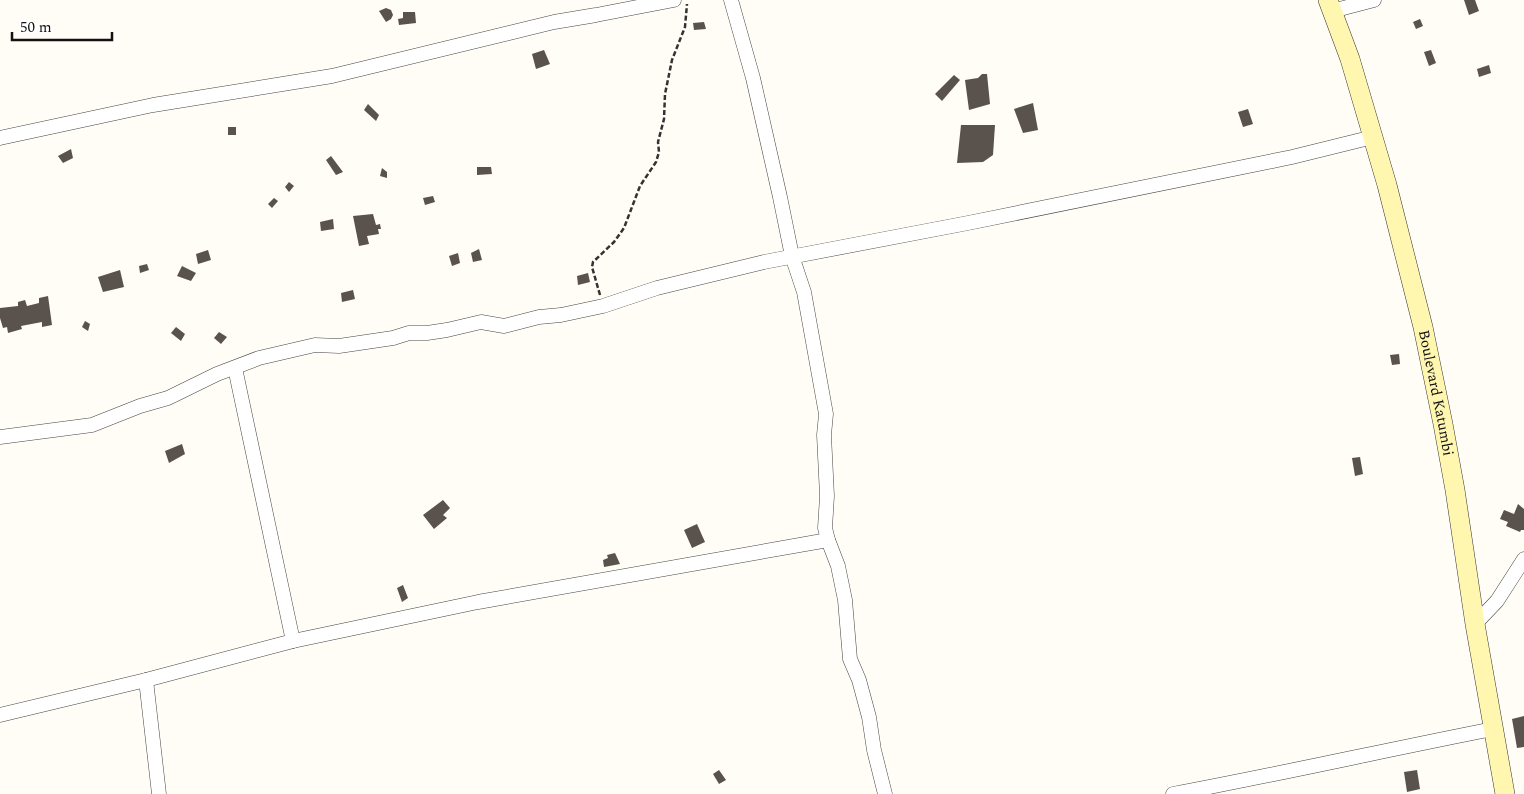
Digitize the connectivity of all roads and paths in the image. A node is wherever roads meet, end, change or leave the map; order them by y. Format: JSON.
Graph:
{"nodes":[{"id":1,"x":674,"y":0,"type":"edge"},
{"id":2,"x":687,"y":0,"type":"edge"},
{"id":3,"x":731,"y":0,"type":"edge"},
{"id":4,"x":1374,"y":0,"type":"edge"},
{"id":5,"x":1330,"y":5,"type":"edge"},
{"id":6,"x":1373,"y":137,"type":"junction"},
{"id":7,"x":0,"y":138,"type":"edge"},
{"id":8,"x":792,"y":256,"type":"junction"},
{"id":9,"x":603,"y":306,"type":"junction"},
{"id":10,"x":235,"y":368,"type":"junction"},
{"id":11,"x":0,"y":437,"type":"edge"},
{"id":12,"x":828,"y":540,"type":"junction"},
{"id":13,"x":1524,"y":559,"type":"edge"},
{"id":14,"x":1475,"y":624,"type":"junction"},
{"id":15,"x":293,"y":640,"type":"junction"},
{"id":16,"x":146,"y":680,"type":"junction"},
{"id":17,"x":0,"y":715,"type":"edge"},
{"id":18,"x":1493,"y":729,"type":"junction"},
{"id":19,"x":159,"y":794,"type":"edge"},
{"id":20,"x":885,"y":794,"type":"edge"},
{"id":21,"x":1173,"y":794,"type":"edge"},
{"id":22,"x":1505,"y":794,"type":"edge"}],
"edges":[{"from":1,"to":7,"type":"street"},
{"from":2,"to":9,"type":"path"},
{"from":3,"to":8,"type":"street"},
{"from":4,"to":5,"type":"street"},
{"from":5,"to":6,"type":"street","name":"Boulevard Katumbi"},
{"from":6,"to":8,"type":"street"},
{"from":6,"to":14,"type":"street","name":"Boulevard Katumbi"},
{"from":8,"to":9,"type":"street"},
{"from":8,"to":12,"type":"street"},
{"from":9,"to":10,"type":"street"},
{"from":10,"to":11,"type":"street"},
{"from":10,"to":15,"type":"street"},
{"from":12,"to":15,"type":"street"},
{"from":12,"to":20,"type":"street"},
{"from":13,"to":14,"type":"street"},
{"from":14,"to":18,"type":"street","name":"Boulevard Katumbi"},
{"from":15,"to":16,"type":"street"},
{"from":16,"to":17,"type":"street"},
{"from":16,"to":19,"type":"street"},
{"from":18,"to":21,"type":"street"},
{"from":18,"to":22,"type":"street","name":"Boulevard Katumbi"}]}
